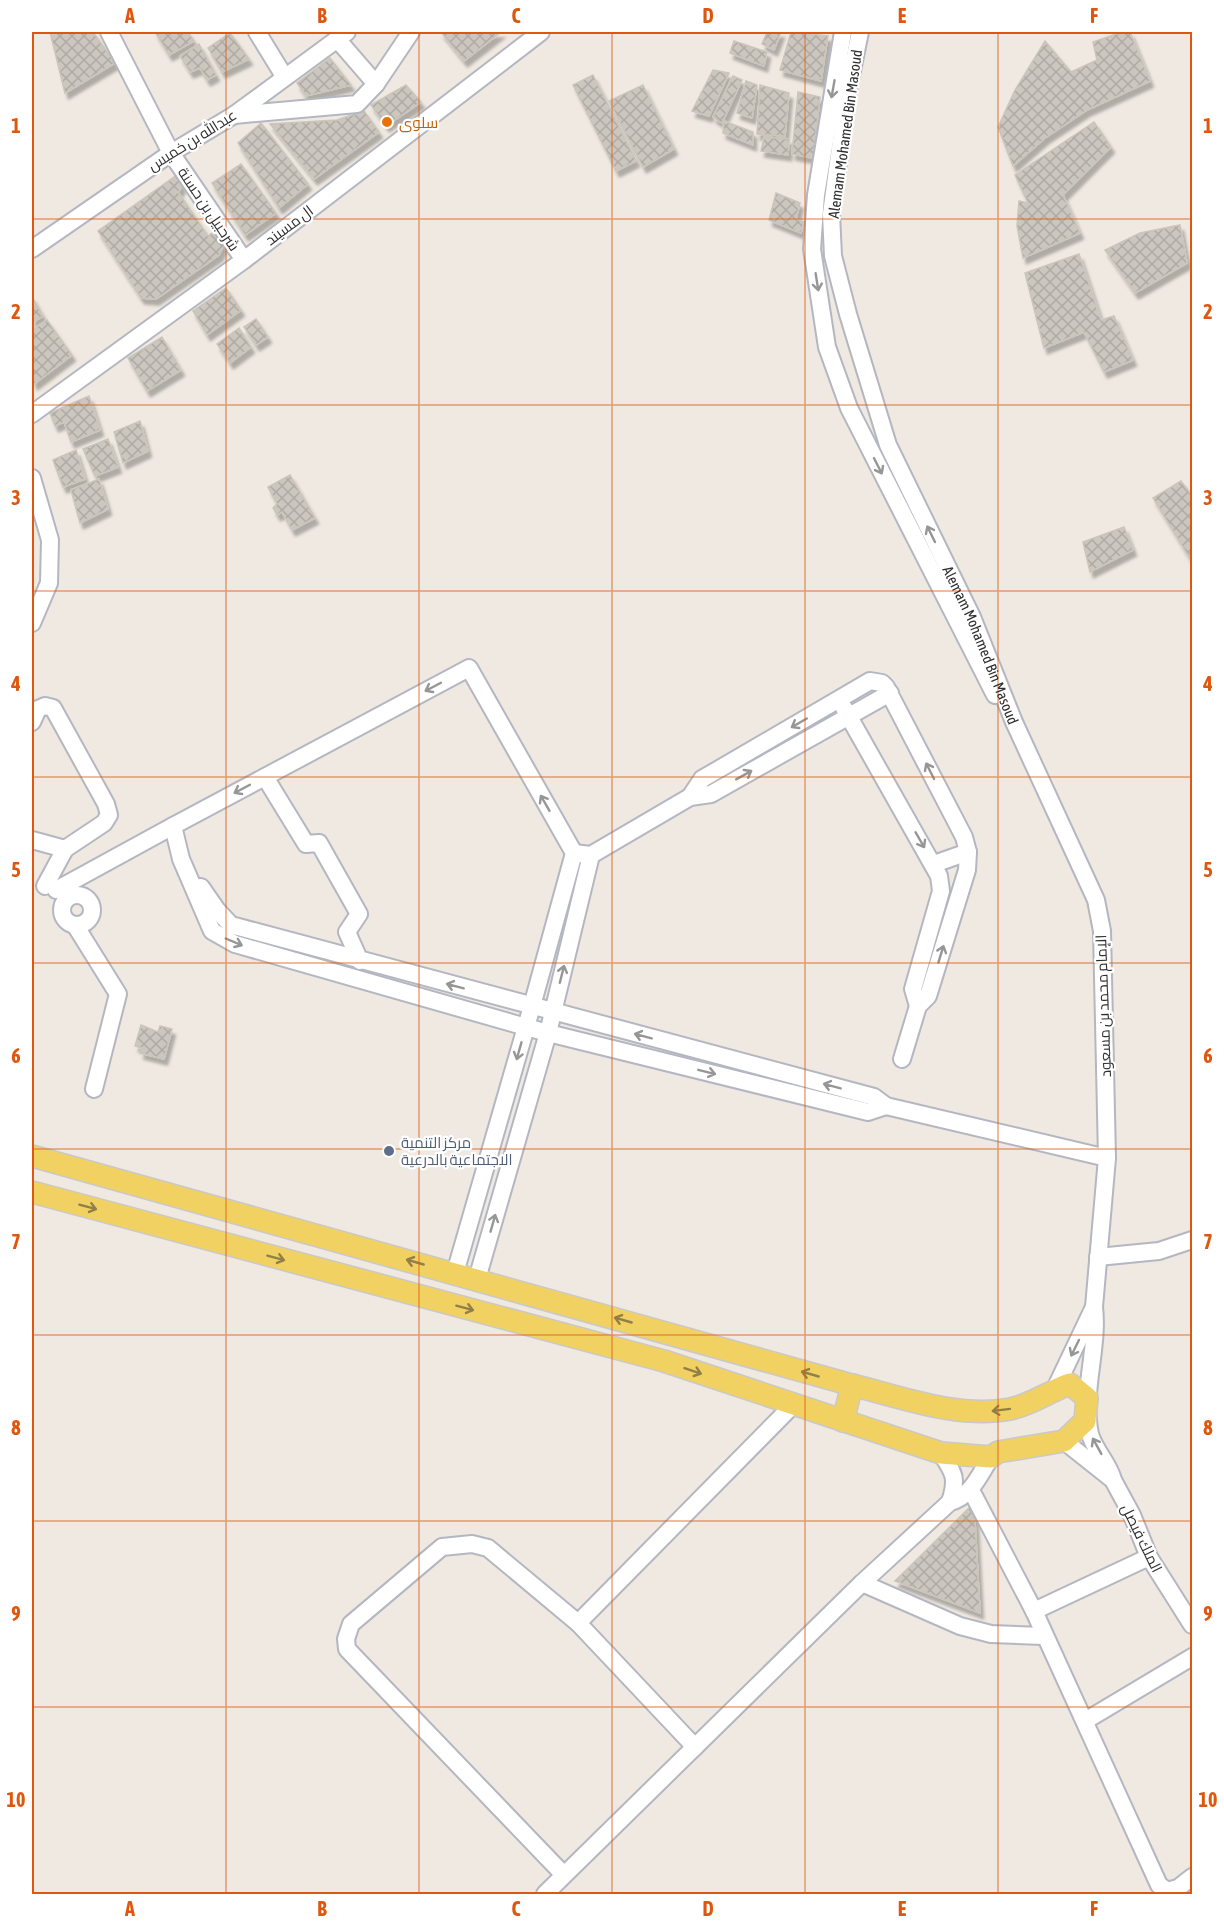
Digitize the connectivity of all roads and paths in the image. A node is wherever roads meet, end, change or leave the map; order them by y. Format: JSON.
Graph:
{"nodes":[{"id":1,"x":109,"y":32,"type":"edge"},
{"id":2,"x":257,"y":32,"type":"edge"},
{"id":3,"x":411,"y":32,"type":"edge"},
{"id":4,"x":541,"y":32,"type":"edge"},
{"id":5,"x":843,"y":32,"type":"edge"},
{"id":6,"x":860,"y":32,"type":"edge"},
{"id":7,"x":342,"y":35,"type":"edge"},
{"id":8,"x":284,"y":76,"type":"junction"},
{"id":9,"x":376,"y":84,"type":"junction"},
{"id":10,"x":234,"y":115,"type":"junction"},
{"id":11,"x":171,"y":153,"type":"junction"},
{"id":12,"x":33,"y":244,"type":"edge"},
{"id":13,"x":243,"y":260,"type":"junction"},
{"id":14,"x":864,"y":371,"type":"junction"},
{"id":15,"x":838,"y":378,"type":"junction"},
{"id":16,"x":32,"y":414,"type":"edge"},
{"id":17,"x":32,"y":478,"type":"edge"},
{"id":18,"x":32,"y":623,"type":"edge"},
{"id":19,"x":890,"y":693,"type":"junction"},
{"id":20,"x":839,"y":699,"type":"junction"},
{"id":21,"x":849,"y":716,"type":"junction"},
{"id":22,"x":32,"y":722,"type":"edge"},
{"id":23,"x":1014,"y":722,"type":"junction"},
{"id":24,"x":265,"y":777,"type":"junction"},
{"id":25,"x":690,"y":796,"type":"junction"},
{"id":26,"x":173,"y":826,"type":"junction"},
{"id":27,"x":32,"y":840,"type":"edge"},
{"id":28,"x":65,"y":849,"type":"junction"},
{"id":29,"x":968,"y":852,"type":"junction"},
{"id":30,"x":574,"y":853,"type":"junction"},
{"id":31,"x":591,"y":855,"type":"junction"},
{"id":32,"x":181,"y":859,"type":"junction"},
{"id":33,"x":934,"y":864,"type":"junction"},
{"id":34,"x":50,"y":889,"type":"edge"},
{"id":35,"x":75,"y":925,"type":"junction"},
{"id":36,"x":360,"y":961,"type":"junction"},
{"id":37,"x":532,"y":1006,"type":"junction"},
{"id":38,"x":918,"y":1006,"type":"junction"},
{"id":39,"x":552,"y":1012,"type":"junction"},
{"id":40,"x":526,"y":1027,"type":"junction"},
{"id":41,"x":548,"y":1033,"type":"junction"},
{"id":42,"x":902,"y":1059,"type":"dead end"},
{"id":43,"x":94,"y":1089,"type":"dead end"},
{"id":44,"x":886,"y":1106,"type":"junction"},
{"id":45,"x":32,"y":1156,"type":"edge"},
{"id":46,"x":1107,"y":1158,"type":"junction"},
{"id":47,"x":32,"y":1192,"type":"edge"},
{"id":48,"x":1192,"y":1240,"type":"edge"},
{"id":49,"x":1098,"y":1257,"type":"junction"},
{"id":50,"x":455,"y":1273,"type":"junction"},
{"id":51,"x":477,"y":1279,"type":"junction"},
{"id":52,"x":1094,"y":1306,"type":"junction"},
{"id":53,"x":671,"y":1334,"type":"junction"},
{"id":54,"x":664,"y":1361,"type":"junction"},
{"id":55,"x":852,"y":1385,"type":"junction"},
{"id":56,"x":1055,"y":1389,"type":"junction"},
{"id":57,"x":1089,"y":1395,"type":"joint"},
{"id":58,"x":793,"y":1405,"type":"junction"},
{"id":59,"x":843,"y":1421,"type":"junction"},
{"id":60,"x":1065,"y":1441,"type":"junction"},
{"id":61,"x":940,"y":1453,"type":"junction"},
{"id":62,"x":991,"y":1457,"type":"junction"},
{"id":63,"x":1113,"y":1480,"type":"junction"},
{"id":64,"x":969,"y":1491,"type":"junction"},
{"id":65,"x":950,"y":1502,"type":"junction"},
{"id":66,"x":1149,"y":1557,"type":"junction"},
{"id":67,"x":862,"y":1583,"type":"junction"},
{"id":68,"x":1034,"y":1611,"type":"junction"},
{"id":69,"x":578,"y":1623,"type":"junction"},
{"id":70,"x":1192,"y":1625,"type":"edge"},
{"id":71,"x":1043,"y":1636,"type":"junction"},
{"id":72,"x":1192,"y":1657,"type":"edge"},
{"id":73,"x":1085,"y":1720,"type":"junction"},
{"id":74,"x":695,"y":1747,"type":"junction"},
{"id":75,"x":564,"y":1875,"type":"junction"},
{"id":76,"x":1192,"y":1877,"type":"edge"},
{"id":77,"x":545,"y":1894,"type":"edge"}],
"edges":[{"from":1,"to":11,"type":"street","name":"شرحبيل بن حسنة"},
{"from":2,"to":8,"type":"street"},
{"from":3,"to":9,"type":"street"},
{"from":4,"to":13,"type":"street","name":"ال مسيند"},
{"from":5,"to":15,"type":"street","name":"Alemam Mohamed Bin Masoud","one_way":true},
{"from":6,"to":14,"type":"street","name":"Alemam Mohamed Bin Masoud"},
{"from":7,"to":8,"type":"street","name":"عبدالله بن خميس"},
{"from":7,"to":9,"type":"street"},
{"from":8,"to":10,"type":"street","name":"عبدالله بن خميس"},
{"from":9,"to":10,"type":"street"},
{"from":10,"to":11,"type":"street","name":"عبدالله بن خميس"},
{"from":11,"to":12,"type":"street","name":"عبدالله بن خميس"},
{"from":11,"to":13,"type":"street","name":"شرحبيل بن حسنة"},
{"from":13,"to":16,"type":"street","name":"ال مسيند"},
{"from":14,"to":15,"type":"street"},
{"from":23,"to":14,"type":"street","name":"Alemam Mohamed Bin Masoud","one_way":true},
{"from":15,"to":23,"type":"street","name":"Alemam Mohamed Bin Masoud","one_way":true},
{"from":17,"to":18,"type":"street"},
{"from":19,"to":20,"type":"street"},
{"from":19,"to":21,"type":"street"},
{"from":29,"to":19,"type":"street","one_way":true},
{"from":20,"to":21,"type":"street"},
{"from":20,"to":25,"type":"street","one_way":true},
{"from":25,"to":21,"type":"street","one_way":true},
{"from":21,"to":33,"type":"street","one_way":true},
{"from":22,"to":28,"type":"street"},
{"from":23,"to":46,"type":"street","name":"الإمام محمد بن مسعود"},
{"from":24,"to":26,"type":"street","one_way":true},
{"from":30,"to":24,"type":"street","one_way":true},
{"from":24,"to":36,"type":"street"},
{"from":25,"to":31,"type":"street"},
{"from":26,"to":32,"type":"street"},
{"from":26,"to":34,"type":"street"},
{"from":27,"to":28,"type":"street"},
{"from":28,"to":34,"type":"street"},
{"from":29,"to":33,"type":"street"},
{"from":38,"to":29,"type":"street","one_way":true},
{"from":30,"to":31,"type":"street"},
{"from":30,"to":37,"type":"street"},
{"from":39,"to":31,"type":"street","one_way":true},
{"from":32,"to":36,"type":"street"},
{"from":32,"to":40,"type":"street","one_way":true},
{"from":33,"to":38,"type":"street"},
{"from":34,"to":35,"type":"street"},
{"from":34,"to":35,"type":"street"},
{"from":35,"to":43,"type":"street"},
{"from":37,"to":36,"type":"street","one_way":true},
{"from":37,"to":39,"type":"street"},
{"from":37,"to":40,"type":"street"},
{"from":38,"to":42,"type":"street"},
{"from":39,"to":41,"type":"street"},
{"from":44,"to":39,"type":"street","one_way":true},
{"from":40,"to":41,"type":"street"},
{"from":40,"to":50,"type":"street","one_way":true},
{"from":41,"to":44,"type":"street","one_way":true},
{"from":51,"to":41,"type":"street","one_way":true},
{"from":44,"to":46,"type":"street"},
{"from":50,"to":45,"type":"main road","one_way":true},
{"from":46,"to":49,"type":"street","name":"الإمام محمد بن مسعود"},
{"from":47,"to":54,"type":"main road","one_way":true},
{"from":48,"to":49,"type":"street"},
{"from":49,"to":52,"type":"street","name":"الإمام محمد بن مسعود"},
{"from":50,"to":51,"type":"main road"},
{"from":53,"to":51,"type":"main road","one_way":true},
{"from":52,"to":56,"type":"street","name":"الإمام محمد بن مسعود","one_way":true},
{"from":52,"to":57,"type":"street","name":"الإمام محمد بن مسعود"},
{"from":53,"to":54,"type":"main road"},
{"from":55,"to":53,"type":"main road","one_way":true},
{"from":54,"to":58,"type":"main road","one_way":true},
{"from":56,"to":55,"type":"main road","one_way":true},
{"from":55,"to":59,"type":"main road"},
{"from":56,"to":60,"type":"main road"},
{"from":63,"to":57,"type":"street","name":"الملك فيصل","one_way":true},
{"from":58,"to":59,"type":"main road"},
{"from":58,"to":69,"type":"street"},
{"from":59,"to":61,"type":"main road"},
{"from":60,"to":62,"type":"main road"},
{"from":60,"to":63,"type":"street"},
{"from":61,"to":62,"type":"main road"},
{"from":61,"to":65,"type":"street"},
{"from":62,"to":64,"type":"street"},
{"from":63,"to":66,"type":"street","name":"الملك فيصل"},
{"from":64,"to":65,"type":"street"},
{"from":64,"to":68,"type":"street"},
{"from":65,"to":67,"type":"street"},
{"from":66,"to":68,"type":"street"},
{"from":66,"to":70,"type":"street","name":"الملك فيصل"},
{"from":67,"to":71,"type":"street"},
{"from":67,"to":74,"type":"street"},
{"from":68,"to":71,"type":"street"},
{"from":69,"to":74,"type":"street"},
{"from":69,"to":75,"type":"street"},
{"from":71,"to":73,"type":"street"},
{"from":72,"to":73,"type":"street"},
{"from":73,"to":76,"type":"street"},
{"from":74,"to":75,"type":"street"},
{"from":75,"to":77,"type":"street"}]}
